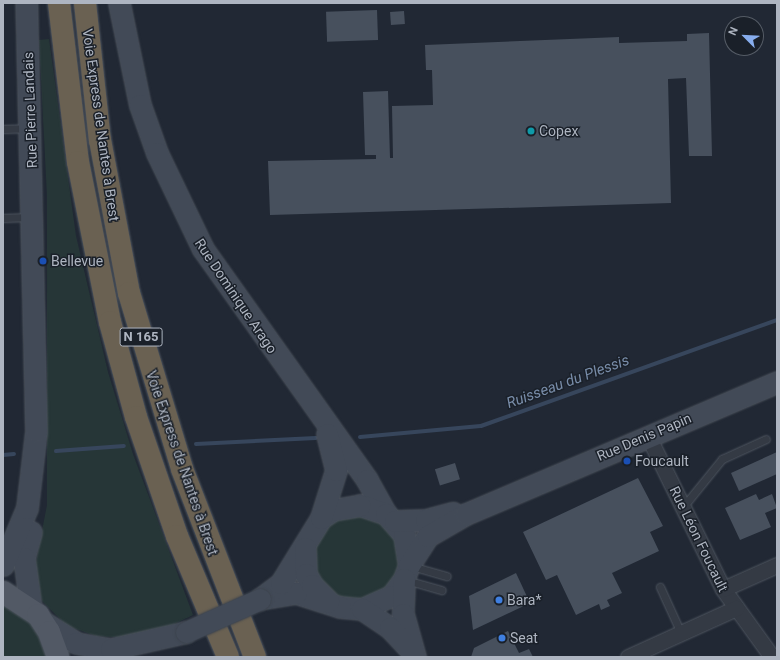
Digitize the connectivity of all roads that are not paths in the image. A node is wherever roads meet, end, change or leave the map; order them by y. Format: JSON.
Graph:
{"nodes":[{"id":1,"x":26,"y":3,"type":"edge"},
{"id":2,"x":59,"y":3,"type":"edge"},
{"id":3,"x":85,"y":3,"type":"edge"},
{"id":4,"x":120,"y":3,"type":"edge"},
{"id":5,"x":32,"y":128,"type":"junction"},
{"id":6,"x":3,"y":129,"type":"edge"},
{"id":7,"x":33,"y":217,"type":"junction"},
{"id":8,"x":3,"y":218,"type":"edge"},
{"id":9,"x":777,"y":382,"type":"edge"},
{"id":10,"x":36,"y":431,"type":"junction"},
{"id":11,"x":648,"y":436,"type":"junction"},
{"id":12,"x":766,"y":439,"type":"dead end"},
{"id":13,"x":341,"y":452,"type":"junction"},
{"id":14,"x":510,"y":493,"type":"junction"},
{"id":15,"x":683,"y":507,"type":"junction"},
{"id":16,"x":390,"y":517,"type":"junction"},
{"id":17,"x":321,"y":518,"type":"junction"},
{"id":18,"x":304,"y":548,"type":"junction"},
{"id":19,"x":3,"y":565,"type":"edge"},
{"id":20,"x":777,"y":565,"type":"edge"},
{"id":21,"x":406,"y":572,"type":"junction"},
{"id":22,"x":447,"y":576,"type":"dead end"},
{"id":23,"x":660,"y":587,"type":"dead end"},
{"id":24,"x":723,"y":589,"type":"junction"},
{"id":25,"x":442,"y":590,"type":"dead end"},
{"id":26,"x":3,"y":592,"type":"edge"},
{"id":27,"x":260,"y":599,"type":"junction"},
{"id":28,"x":330,"y":603,"type":"junction"},
{"id":29,"x":736,"y":608,"type":"junction"},
{"id":30,"x":362,"y":609,"type":"junction"},
{"id":31,"x":37,"y":615,"type":"junction"},
{"id":32,"x":186,"y":632,"type":"junction"},
{"id":33,"x":681,"y":633,"type":"junction"},
{"id":34,"x":414,"y":655,"type":"edge"},
{"id":35,"x":58,"y":657,"type":"edge"},
{"id":36,"x":123,"y":657,"type":"edge"},
{"id":37,"x":228,"y":657,"type":"edge"},
{"id":38,"x":255,"y":657,"type":"edge"},
{"id":39,"x":628,"y":657,"type":"edge"},
{"id":40,"x":772,"y":657,"type":"edge"}],
"edges":[{"from":1,"to":5,"type":"main road","name":"Rue Pierre Landais"},
{"from":2,"to":37,"type":"highway","name":"Voie Express de Nantes à Brest","number":"N 165"},
{"from":3,"to":38,"type":"highway","name":"Voie Express de Nantes à Brest","number":"N 165"},
{"from":4,"to":13,"type":"main road","name":"Rue Dominique Arago"},
{"from":5,"to":6,"type":"lane"},
{"from":5,"to":7,"type":"main road","name":"Rue Pierre Landais"},
{"from":7,"to":8,"type":"lane"},
{"from":7,"to":10,"type":"main road","name":"Rue Pierre Landais"},
{"from":9,"to":11,"type":"main road","name":"Rue Denis Papin"},
{"from":10,"to":19,"type":"main road","name":"Rue Pierre Landais"},
{"from":10,"to":31,"type":"main road","name":"Rue Pierre Landais"},
{"from":11,"to":14,"type":"main road","name":"Rue Denis Papin"},
{"from":11,"to":15,"type":"street","name":"Rue Léon Foucault"},
{"from":12,"to":15,"type":"lane"},
{"from":13,"to":16,"type":"main road","name":"Rue Dominique Arago"},
{"from":13,"to":17,"type":"main road"},
{"from":14,"to":16,"type":"main road","name":"Rue Denis Papin"},
{"from":14,"to":21,"type":"main road","name":"Rue Denis Papin"},
{"from":15,"to":24,"type":"street","name":"Rue Léon Foucault"},
{"from":16,"to":17,"type":"main road"},
{"from":16,"to":21,"type":"main road"},
{"from":17,"to":18,"type":"main road"},
{"from":18,"to":27,"type":"main road"},
{"from":18,"to":28,"type":"main road"},
{"from":20,"to":24,"type":"street"},
{"from":21,"to":22,"type":"lane"},
{"from":21,"to":25,"type":"lane"},
{"from":21,"to":30,"type":"main road"},
{"from":21,"to":34,"type":"main road"},
{"from":23,"to":33,"type":"lane"},
{"from":24,"to":29,"type":"street","name":"Rue Léon Foucault"},
{"from":26,"to":31,"type":"main road"},
{"from":27,"to":28,"type":"main road"},
{"from":27,"to":32,"type":"main road","bridge":true},
{"from":28,"to":30,"type":"main road"},
{"from":29,"to":33,"type":"street"},
{"from":29,"to":40,"type":"street","name":"Rue Léon Foucault"},
{"from":30,"to":34,"type":"main road"},
{"from":31,"to":32,"type":"main road"},
{"from":31,"to":35,"type":"main road"},
{"from":32,"to":36,"type":"main road"},
{"from":33,"to":39,"type":"street"}]}
